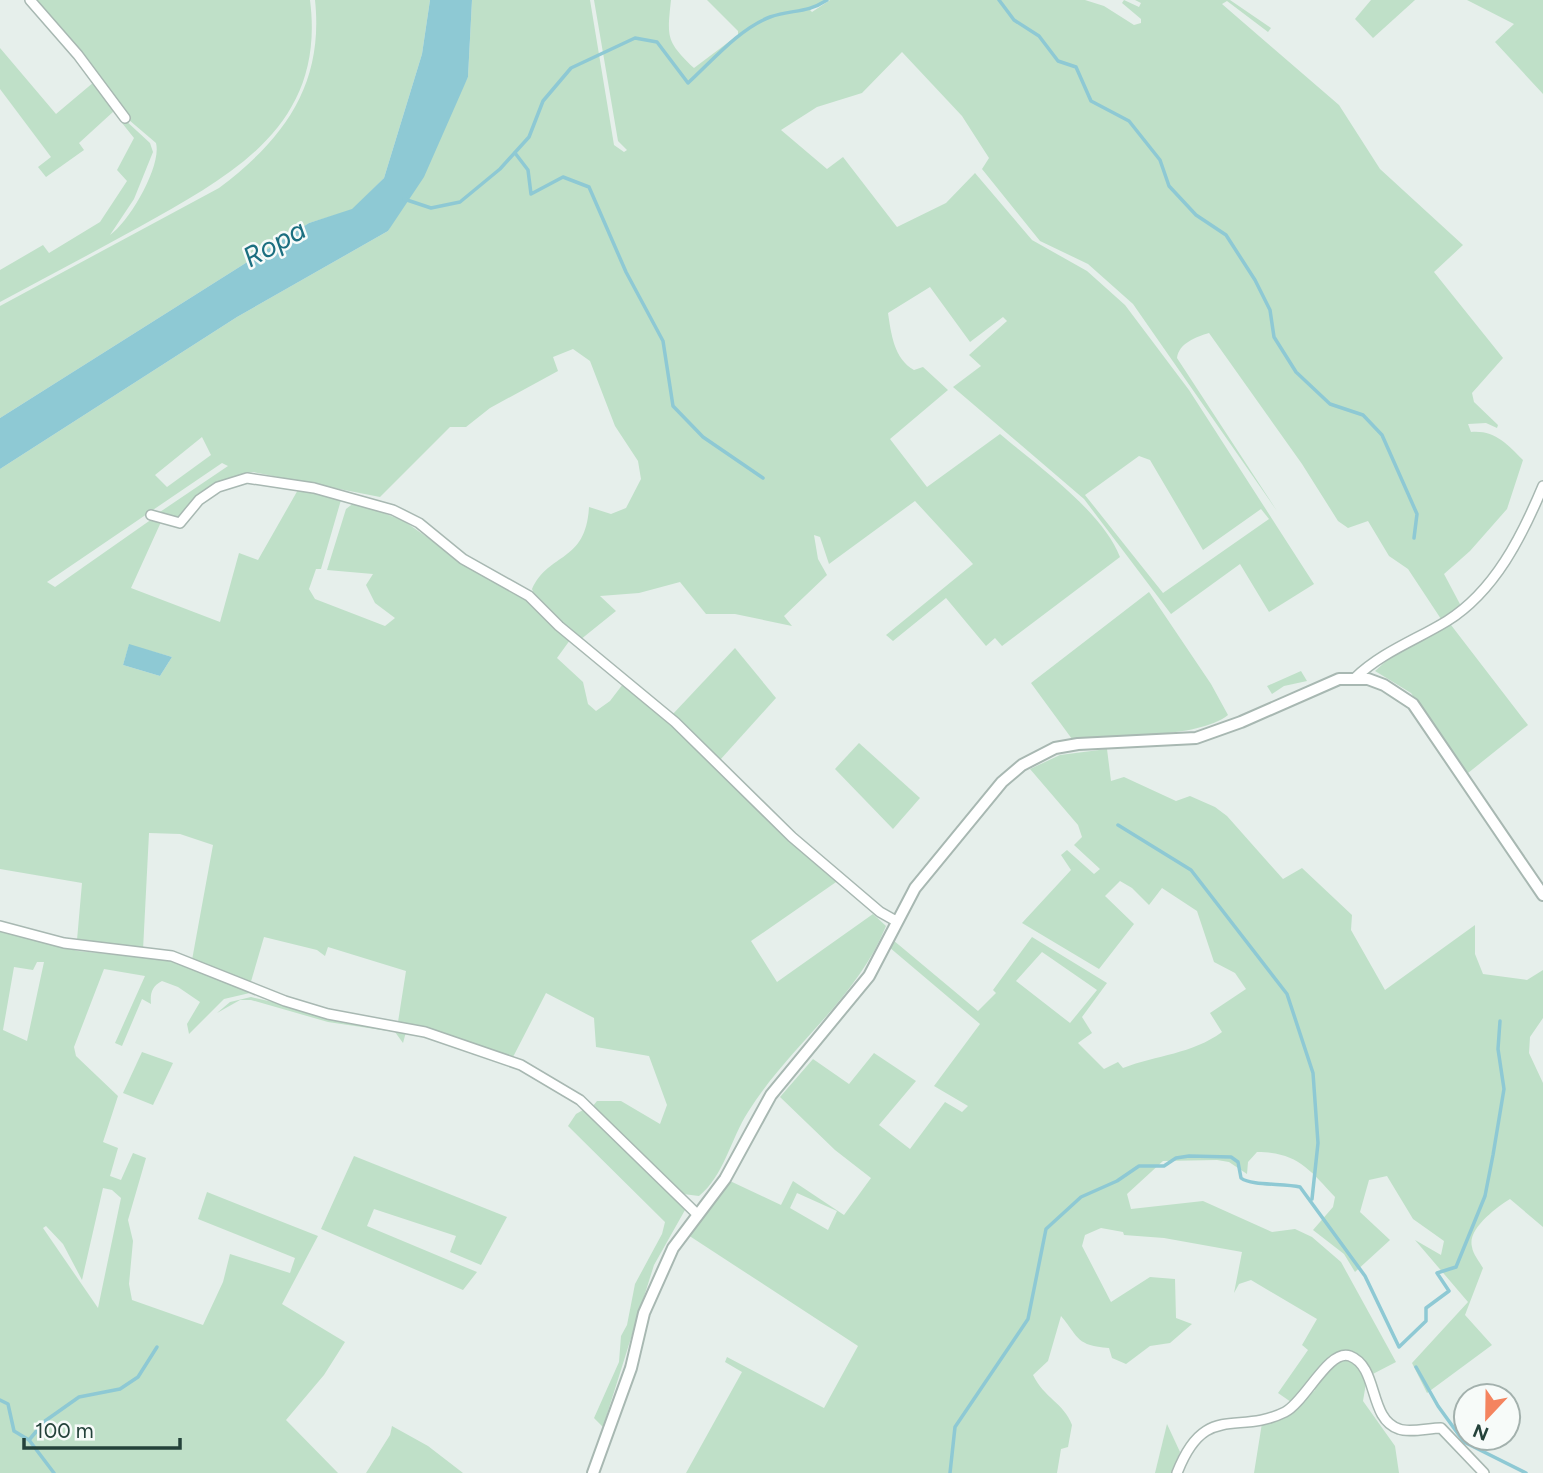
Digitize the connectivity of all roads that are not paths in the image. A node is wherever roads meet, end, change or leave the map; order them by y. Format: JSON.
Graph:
{"nodes":[{"id":1,"x":30,"y":0,"type":"edge"},
{"id":2,"x":125,"y":118,"type":"dead end"},
{"id":3,"x":1543,"y":486,"type":"edge"},
{"id":4,"x":152,"y":514,"type":"dead end"},
{"id":5,"x":1355,"y":678,"type":"junction"},
{"id":6,"x":1543,"y":895,"type":"edge"},
{"id":7,"x":895,"y":921,"type":"junction"},
{"id":8,"x":0,"y":926,"type":"edge"},
{"id":9,"x":698,"y":1215,"type":"junction"},
{"id":10,"x":593,"y":1473,"type":"edge"},
{"id":11,"x":1177,"y":1473,"type":"edge"},
{"id":12,"x":1484,"y":1473,"type":"edge"}],
"edges":[{"from":1,"to":2,"type":"street"},
{"from":3,"to":5,"type":"street"},
{"from":4,"to":7,"type":"street"},
{"from":5,"to":6,"type":"street"},
{"from":5,"to":7,"type":"street"},
{"from":7,"to":9,"type":"street"},
{"from":8,"to":9,"type":"street"},
{"from":9,"to":10,"type":"street"},
{"from":11,"to":12,"type":"street"}]}
